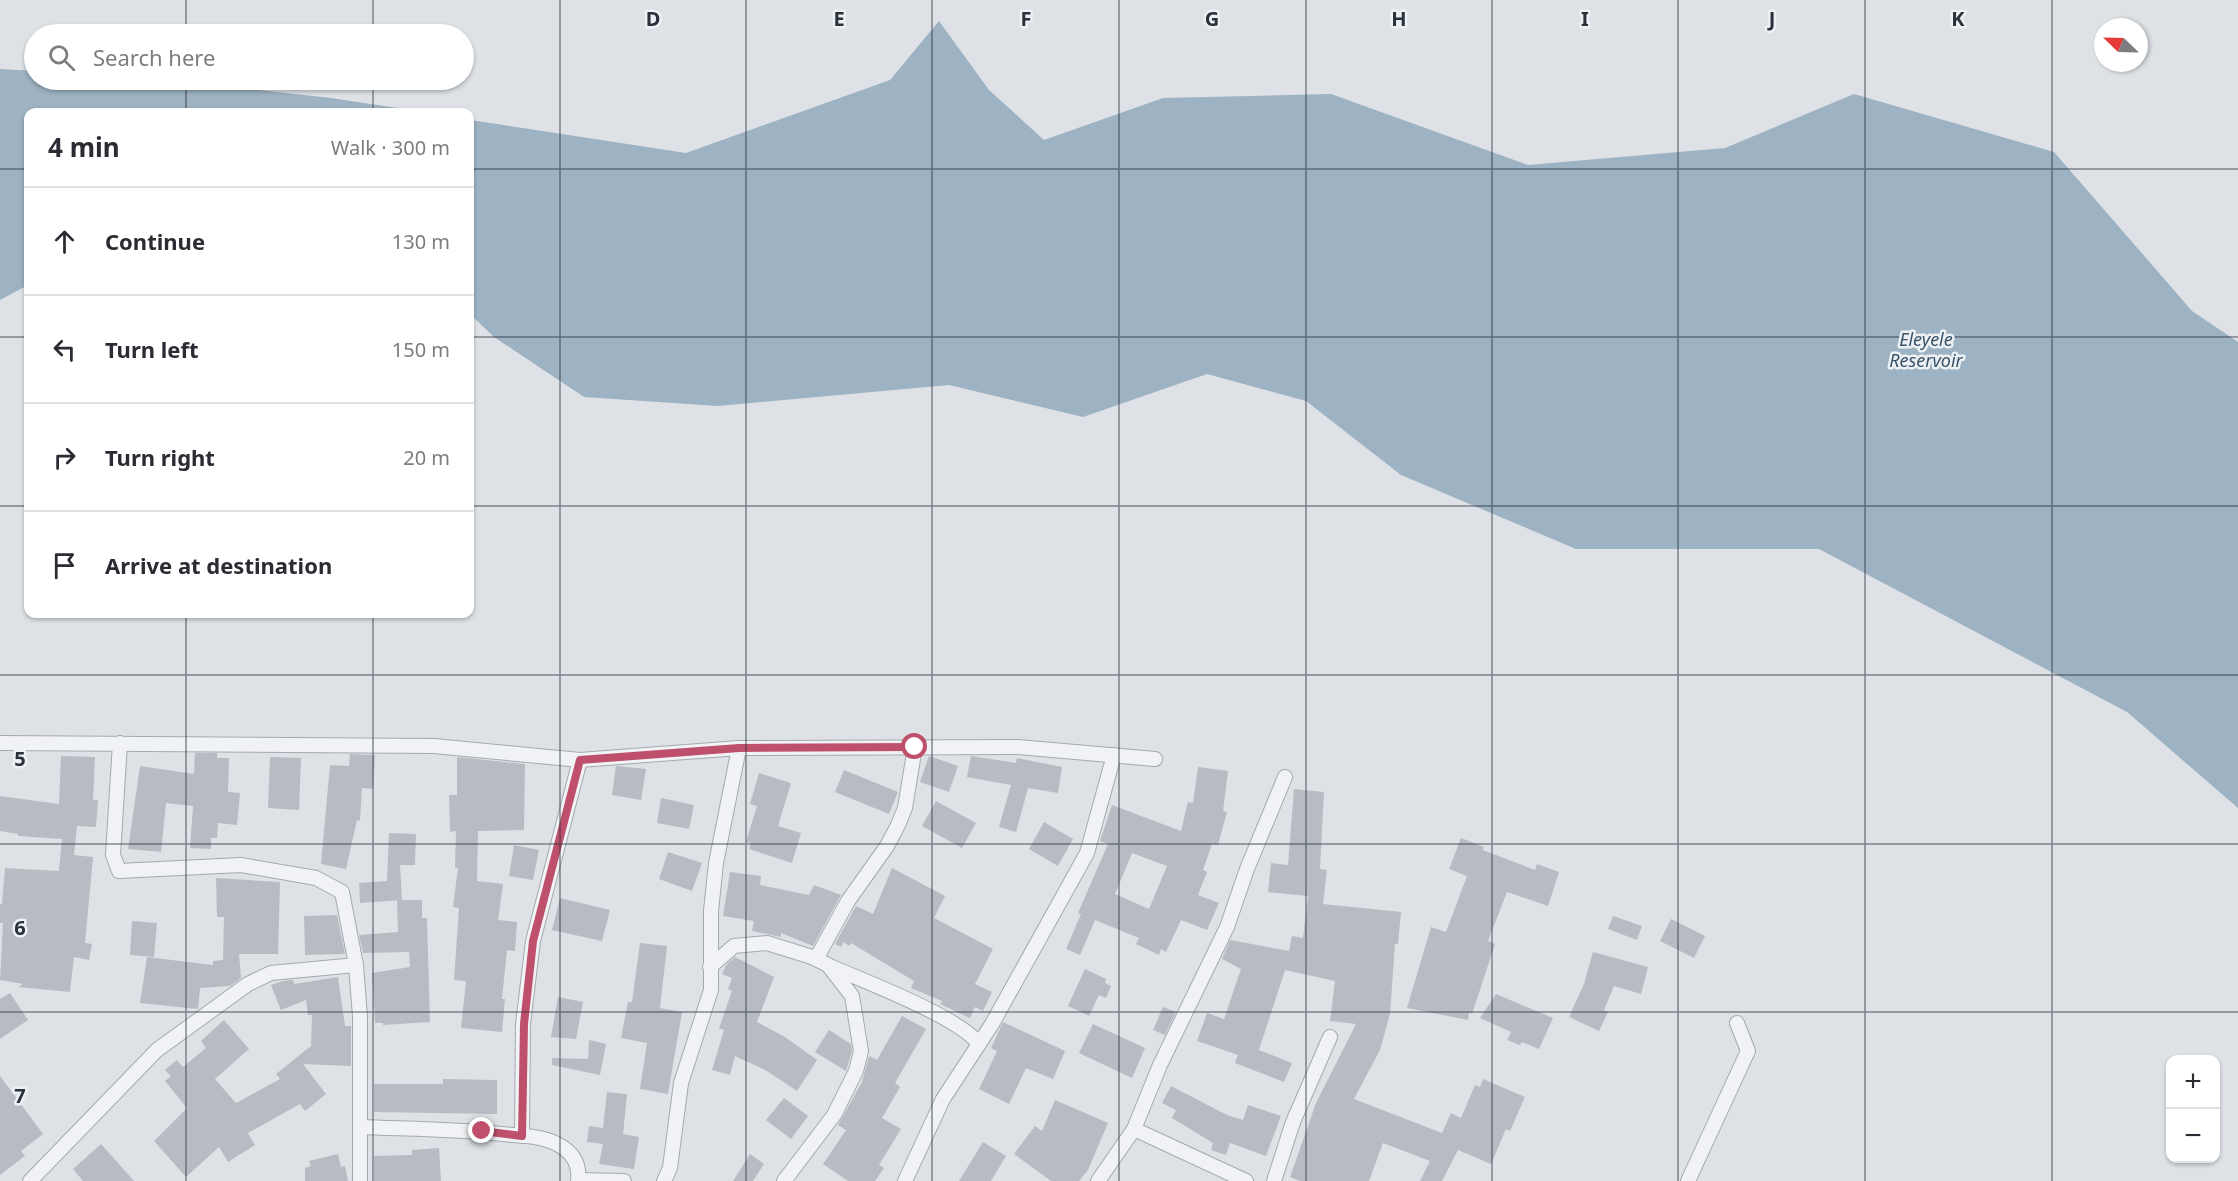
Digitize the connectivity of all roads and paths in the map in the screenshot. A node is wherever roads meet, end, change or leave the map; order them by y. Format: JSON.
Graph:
{"nodes":[{"id":1,"x":0,"y":743,"type":"edge"},
{"id":2,"x":120,"y":743,"type":"junction"},
{"id":3,"x":915,"y":747,"type":"junction"},
{"id":4,"x":739,"y":748,"type":"junction"},
{"id":5,"x":1114,"y":755,"type":"junction"},
{"id":6,"x":1155,"y":759,"type":"dead end"},
{"id":7,"x":580,"y":760,"type":"junction"},
{"id":8,"x":1285,"y":777,"type":"dead end"},
{"id":9,"x":822,"y":962,"type":"junction"},
{"id":10,"x":356,"y":965,"type":"junction"},
{"id":11,"x":710,"y":968,"type":"junction"},
{"id":12,"x":1737,"y":1023,"type":"dead end"},
{"id":13,"x":1330,"y":1036,"type":"dead end"},
{"id":14,"x":979,"y":1044,"type":"junction"},
{"id":15,"x":360,"y":1127,"type":"junction"},
{"id":16,"x":1134,"y":1130,"type":"junction"},
{"id":17,"x":522,"y":1136,"type":"junction"},
{"id":18,"x":578,"y":1180,"type":"edge"},
{"id":19,"x":30,"y":1181,"type":"edge"},
{"id":20,"x":360,"y":1181,"type":"edge"},
{"id":21,"x":624,"y":1181,"type":"edge"},
{"id":22,"x":664,"y":1181,"type":"edge"},
{"id":23,"x":784,"y":1181,"type":"edge"},
{"id":24,"x":905,"y":1181,"type":"edge"},
{"id":25,"x":1098,"y":1181,"type":"edge"},
{"id":26,"x":1246,"y":1181,"type":"edge"},
{"id":27,"x":1274,"y":1181,"type":"edge"},
{"id":28,"x":1688,"y":1181,"type":"edge"}],
"edges":[{"from":1,"to":2,"type":"street"},
{"from":2,"to":7,"type":"street"},
{"from":2,"to":10,"type":"street"},
{"from":3,"to":4,"type":"street"},
{"from":3,"to":5,"type":"street"},
{"from":3,"to":9,"type":"street"},
{"from":4,"to":7,"type":"street"},
{"from":4,"to":11,"type":"street"},
{"from":5,"to":6,"type":"street"},
{"from":5,"to":14,"type":"street"},
{"from":7,"to":17,"type":"street"},
{"from":8,"to":16,"type":"street"},
{"from":9,"to":11,"type":"street"},
{"from":9,"to":14,"type":"street"},
{"from":9,"to":23,"type":"street"},
{"from":10,"to":15,"type":"street"},
{"from":10,"to":19,"type":"street"},
{"from":11,"to":22,"type":"street"},
{"from":12,"to":28,"type":"street"},
{"from":13,"to":27,"type":"street"},
{"from":14,"to":24,"type":"street"},
{"from":15,"to":17,"type":"street"},
{"from":15,"to":20,"type":"street"},
{"from":16,"to":25,"type":"street"},
{"from":16,"to":26,"type":"street"},
{"from":17,"to":18,"type":"street"},
{"from":18,"to":21,"type":"street"}]}
